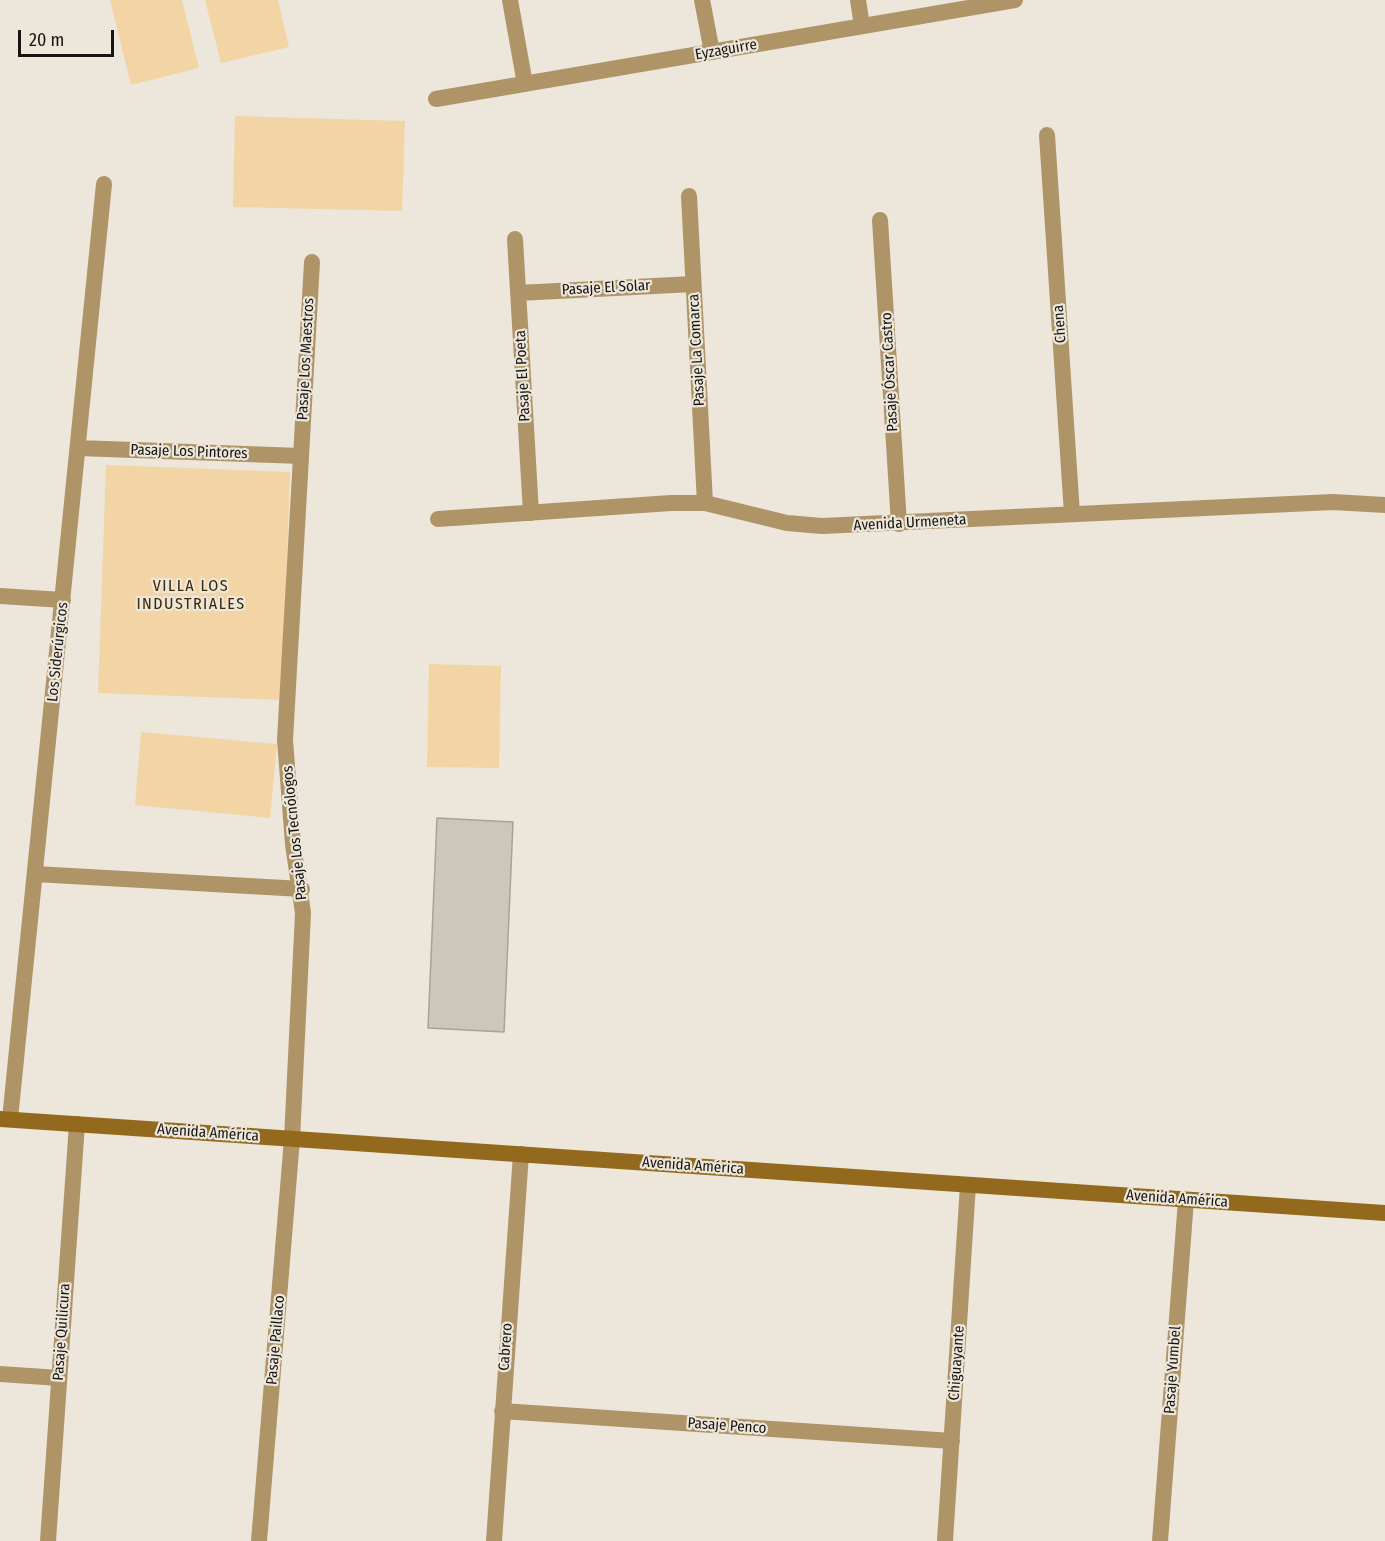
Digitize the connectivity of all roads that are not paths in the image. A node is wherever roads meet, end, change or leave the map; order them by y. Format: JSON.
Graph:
{"nodes":[{"id":1,"x":510,"y":0,"type":"edge"},
{"id":2,"x":702,"y":0,"type":"edge"},
{"id":3,"x":858,"y":0,"type":"edge"},
{"id":4,"x":1015,"y":0,"type":"edge"},
{"id":5,"x":862,"y":26,"type":"junction"},
{"id":6,"x":712,"y":52,"type":"junction"},
{"id":7,"x":525,"y":84,"type":"junction"},
{"id":8,"x":436,"y":99,"type":"dead end"},
{"id":9,"x":1047,"y":135,"type":"dead end"},
{"id":10,"x":104,"y":184,"type":"dead end"},
{"id":11,"x":688,"y":196,"type":"dead end"},
{"id":12,"x":880,"y":220,"type":"dead end"},
{"id":13,"x":515,"y":238,"type":"dead end"},
{"id":14,"x":312,"y":262,"type":"dead end"},
{"id":15,"x":693,"y":284,"type":"junction"},
{"id":16,"x":518,"y":292,"type":"junction"},
{"id":17,"x":78,"y":448,"type":"junction"},
{"id":18,"x":301,"y":456,"type":"junction"},
{"id":19,"x":705,"y":503,"type":"junction"},
{"id":20,"x":1385,"y":506,"type":"edge"},
{"id":21,"x":531,"y":513,"type":"junction"},
{"id":22,"x":1072,"y":514,"type":"junction"},
{"id":23,"x":438,"y":519,"type":"dead end"},
{"id":24,"x":899,"y":524,"type":"junction"},
{"id":25,"x":0,"y":596,"type":"edge"},
{"id":26,"x":63,"y":600,"type":"junction"},
{"id":27,"x":35,"y":874,"type":"junction"},
{"id":28,"x":302,"y":889,"type":"junction"},
{"id":29,"x":5,"y":1119,"type":"edge"},
{"id":30,"x":77,"y":1124,"type":"junction"},
{"id":31,"x":292,"y":1139,"type":"junction"},
{"id":32,"x":520,"y":1154,"type":"junction"},
{"id":33,"x":968,"y":1185,"type":"junction"},
{"id":34,"x":1186,"y":1200,"type":"junction"},
{"id":35,"x":1385,"y":1213,"type":"edge"},
{"id":36,"x":0,"y":1374,"type":"edge"},
{"id":37,"x":59,"y":1378,"type":"junction"},
{"id":38,"x":502,"y":1411,"type":"junction"},
{"id":39,"x":952,"y":1441,"type":"junction"},
{"id":40,"x":48,"y":1541,"type":"edge"},
{"id":41,"x":259,"y":1541,"type":"edge"},
{"id":42,"x":494,"y":1541,"type":"edge"},
{"id":43,"x":945,"y":1541,"type":"edge"},
{"id":44,"x":1160,"y":1541,"type":"edge"}],
"edges":[{"from":1,"to":7,"type":"street"},
{"from":2,"to":6,"type":"street"},
{"from":3,"to":5,"type":"street"},
{"from":4,"to":5,"type":"street","name":"Eyzaguirre"},
{"from":5,"to":6,"type":"street","name":"Eyzaguirre"},
{"from":6,"to":7,"type":"street","name":"Eyzaguirre"},
{"from":7,"to":8,"type":"street","name":"Eyzaguirre"},
{"from":9,"to":22,"type":"street","name":"Chena"},
{"from":10,"to":17,"type":"street","name":"Los Siderúrgicos"},
{"from":11,"to":15,"type":"street","name":"Pasaje La Comarca"},
{"from":12,"to":24,"type":"street","name":"Pasaje Óscar Castro"},
{"from":13,"to":16,"type":"street","name":"Pasaje El Poeta"},
{"from":14,"to":18,"type":"street","name":"Pasaje Los Maestros"},
{"from":15,"to":16,"type":"street","name":"Pasaje El Solar"},
{"from":15,"to":19,"type":"street","name":"Pasaje La Comarca"},
{"from":16,"to":21,"type":"street","name":"Pasaje El Poeta"},
{"from":17,"to":18,"type":"street","name":"Pasaje Los Pintores"},
{"from":17,"to":26,"type":"street","name":"Los Siderúrgicos"},
{"from":18,"to":28,"type":"street","name":"Pasaje Los Tecnólogos"},
{"from":19,"to":21,"type":"street","name":"Avenida Urmeneta"},
{"from":19,"to":24,"type":"street","name":"Avenida Urmeneta"},
{"from":20,"to":22,"type":"street","name":"Avenida Urmeneta"},
{"from":21,"to":23,"type":"street","name":"Avenida Urmeneta"},
{"from":22,"to":24,"type":"street","name":"Avenida Urmeneta"},
{"from":25,"to":26,"type":"street"},
{"from":26,"to":27,"type":"street","name":"Los Siderúrgicos"},
{"from":27,"to":28,"type":"street"},
{"from":27,"to":29,"type":"street","name":"Los Siderúrgicos"},
{"from":28,"to":31,"type":"street","name":"Pasaje Los Tecnólogos"},
{"from":29,"to":30,"type":"main road","name":"Avenida América"},
{"from":30,"to":31,"type":"main road","name":"Avenida América"},
{"from":30,"to":37,"type":"street","name":"Pasaje Quilicura"},
{"from":31,"to":32,"type":"main road","name":"Avenida América"},
{"from":31,"to":41,"type":"street","name":"Pasaje Paillaco"},
{"from":32,"to":33,"type":"main road","name":"Avenida América"},
{"from":32,"to":38,"type":"street","name":"Cabrero"},
{"from":33,"to":34,"type":"main road","name":"Avenida América"},
{"from":33,"to":39,"type":"street","name":"Chiguayante"},
{"from":34,"to":35,"type":"main road","name":"Avenida América"},
{"from":34,"to":44,"type":"street","name":"Pasaje Yumbel"},
{"from":36,"to":37,"type":"street"},
{"from":37,"to":40,"type":"street","name":"Pasaje Quilicura"},
{"from":38,"to":39,"type":"street","name":"Pasaje Penco"},
{"from":38,"to":42,"type":"street","name":"Cabrero"},
{"from":39,"to":43,"type":"street","name":"Chiguayante"}]}
